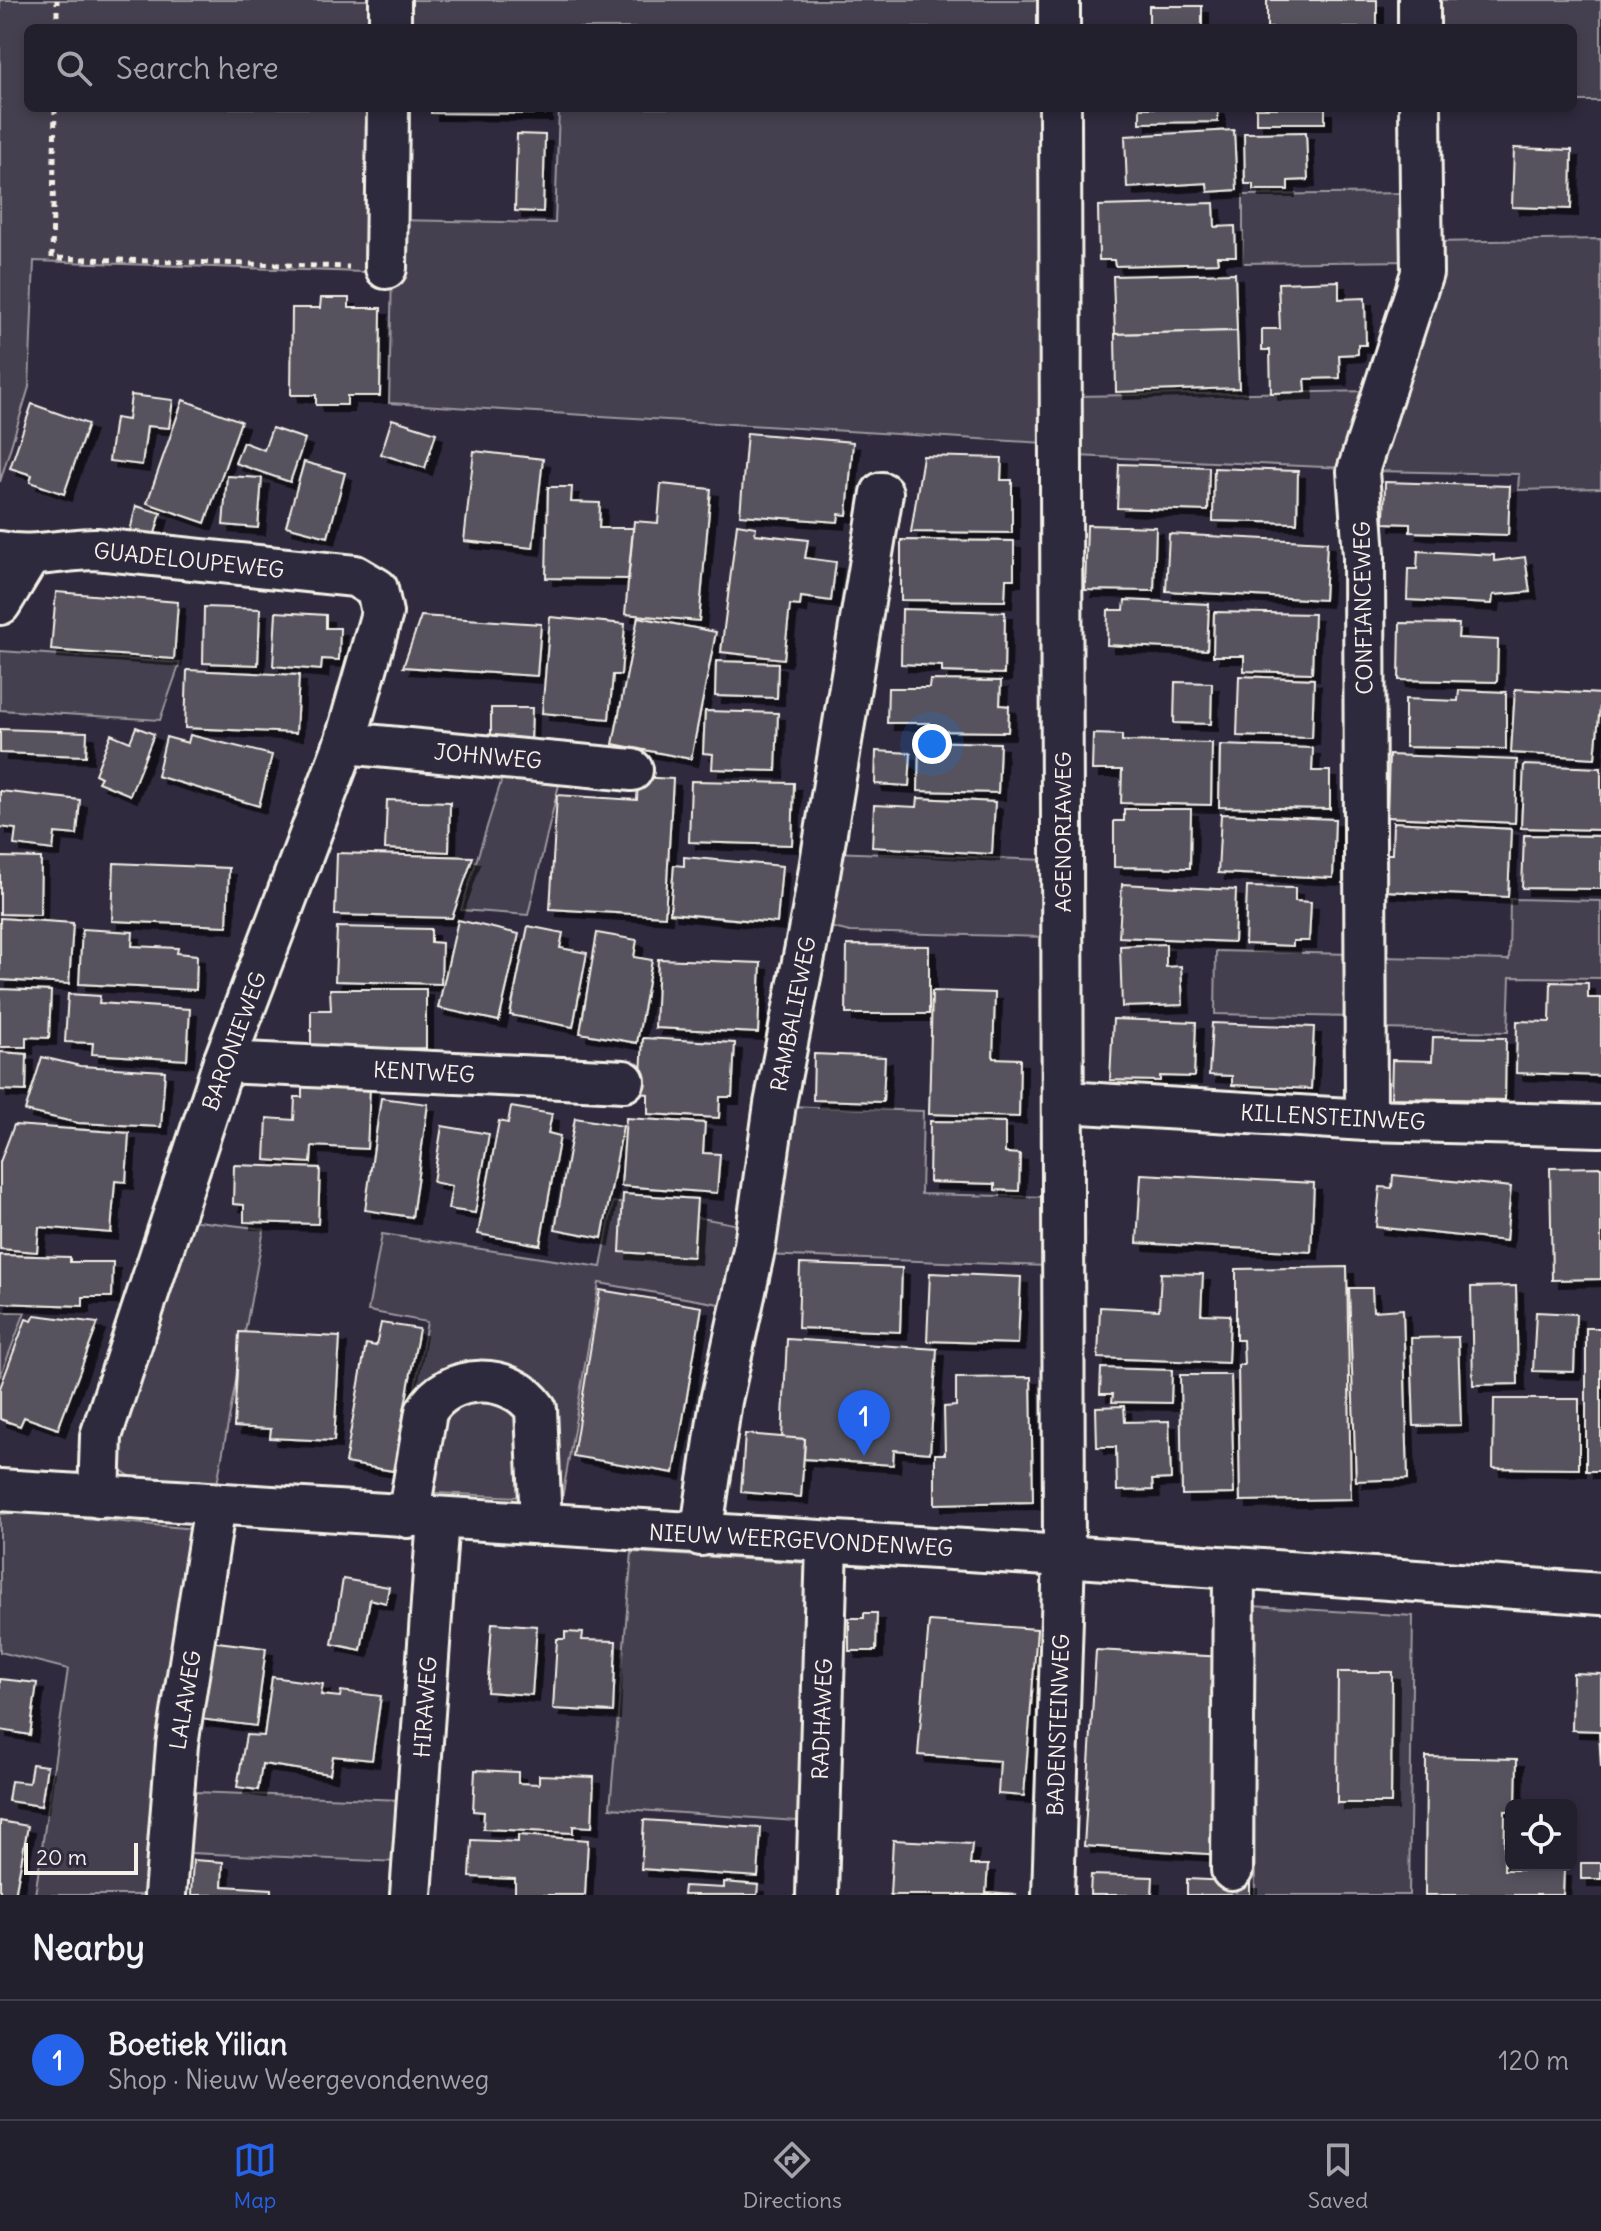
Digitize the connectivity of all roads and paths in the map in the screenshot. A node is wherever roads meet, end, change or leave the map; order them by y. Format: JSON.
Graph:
{"nodes":[{"id":1,"x":57,"y":0,"type":"edge"},
{"id":2,"x":390,"y":0,"type":"edge"},
{"id":3,"x":1059,"y":0,"type":"edge"},
{"id":4,"x":1419,"y":0,"type":"edge"},
{"id":5,"x":57,"y":24,"type":"edge"},
{"id":6,"x":390,"y":24,"type":"edge"},
{"id":7,"x":1059,"y":24,"type":"edge"},
{"id":8,"x":1419,"y":24,"type":"edge"},
{"id":9,"x":55,"y":112,"type":"edge"},
{"id":10,"x":388,"y":112,"type":"edge"},
{"id":11,"x":1060,"y":112,"type":"edge"},
{"id":12,"x":1420,"y":112,"type":"edge"},
{"id":13,"x":386,"y":268,"type":"joint"},
{"id":14,"x":882,"y":493,"type":"dead end"},
{"id":15,"x":14,"y":555,"type":"edge"},
{"id":16,"x":377,"y":589,"type":"joint"},
{"id":17,"x":0,"y":604,"type":"edge"},
{"id":18,"x":345,"y":743,"type":"junction"},
{"id":19,"x":632,"y":770,"type":"dead end"},
{"id":20,"x":224,"y":1062,"type":"junction"},
{"id":21,"x":624,"y":1081,"type":"dead end"},
{"id":22,"x":1065,"y":1102,"type":"junction"},
{"id":23,"x":1366,"y":1120,"type":"junction"},
{"id":24,"x":1601,"y":1126,"type":"edge"},
{"id":25,"x":0,"y":1490,"type":"edge"},
{"id":26,"x":99,"y":1497,"type":"junction"},
{"id":27,"x":215,"y":1505,"type":"junction"},
{"id":28,"x":423,"y":1518,"type":"junction"},
{"id":29,"x":541,"y":1524,"type":"junction"},
{"id":30,"x":701,"y":1535,"type":"junction"},
{"id":31,"x":827,"y":1543,"type":"junction"},
{"id":32,"x":1064,"y":1556,"type":"junction"},
{"id":33,"x":1234,"y":1568,"type":"junction"},
{"id":34,"x":1601,"y":1594,"type":"edge"},
{"id":35,"x":1232,"y":1870,"type":"dead end"},
{"id":36,"x":165,"y":1895,"type":"edge"},
{"id":37,"x":411,"y":1895,"type":"edge"},
{"id":38,"x":817,"y":1895,"type":"edge"},
{"id":39,"x":1053,"y":1895,"type":"edge"}],
"edges":[{"from":1,"to":5,"type":"path"},
{"from":2,"to":6,"type":"street"},
{"from":3,"to":7,"type":"street"},
{"from":4,"to":8,"type":"street"},
{"from":9,"to":13,"type":"path"},
{"from":10,"to":13,"type":"street"},
{"from":11,"to":22,"type":"street","name":"AGENORIAWEG"},
{"from":12,"to":23,"type":"street","name":"CONFIANCEWEG"},
{"from":14,"to":30,"type":"street","name":"RAMBALIEWEG"},
{"from":15,"to":16,"type":"street","name":"GUADELOUPEWEG"},
{"from":15,"to":17,"type":"street"},
{"from":16,"to":18,"type":"street","name":"BARONIEWEG"},
{"from":18,"to":19,"type":"street","name":"JOHNWEG"},
{"from":18,"to":20,"type":"street","name":"BARONIEWEG"},
{"from":20,"to":21,"type":"street","name":"KENTWEG"},
{"from":20,"to":26,"type":"street","name":"BARONIEWEG"},
{"from":22,"to":23,"type":"street","name":"KILLENSTEINWEG"},
{"from":22,"to":32,"type":"street","name":"AGENORIAWEG"},
{"from":23,"to":24,"type":"street","name":"KILLENSTEINWEG"},
{"from":25,"to":26,"type":"street","name":"NIEUW WEERGEVONDENWEG"},
{"from":26,"to":27,"type":"street","name":"NIEUW WEERGEVONDENWEG"},
{"from":27,"to":28,"type":"street","name":"NIEUW WEERGEVONDENWEG"},
{"from":27,"to":36,"type":"street","name":"LALAWEG"},
{"from":28,"to":29,"type":"street","name":"NIEUW WEERGEVONDENWEG"},
{"from":28,"to":29,"type":"street","name":"HIRAWEG"},
{"from":28,"to":37,"type":"street","name":"HIRAWEG"},
{"from":29,"to":30,"type":"street","name":"NIEUW WEERGEVONDENWEG"},
{"from":30,"to":31,"type":"street","name":"NIEUW WEERGEVONDENWEG"},
{"from":31,"to":32,"type":"street","name":"NIEUW WEERGEVONDENWEG"},
{"from":31,"to":38,"type":"street","name":"RADHAWEG"},
{"from":32,"to":33,"type":"street","name":"NIEUW WEERGEVONDENWEG"},
{"from":32,"to":39,"type":"street","name":"BADENSTEINWEG"},
{"from":33,"to":34,"type":"street","name":"NIEUW WEERGEVONDENWEG"},
{"from":33,"to":35,"type":"street"}]}
